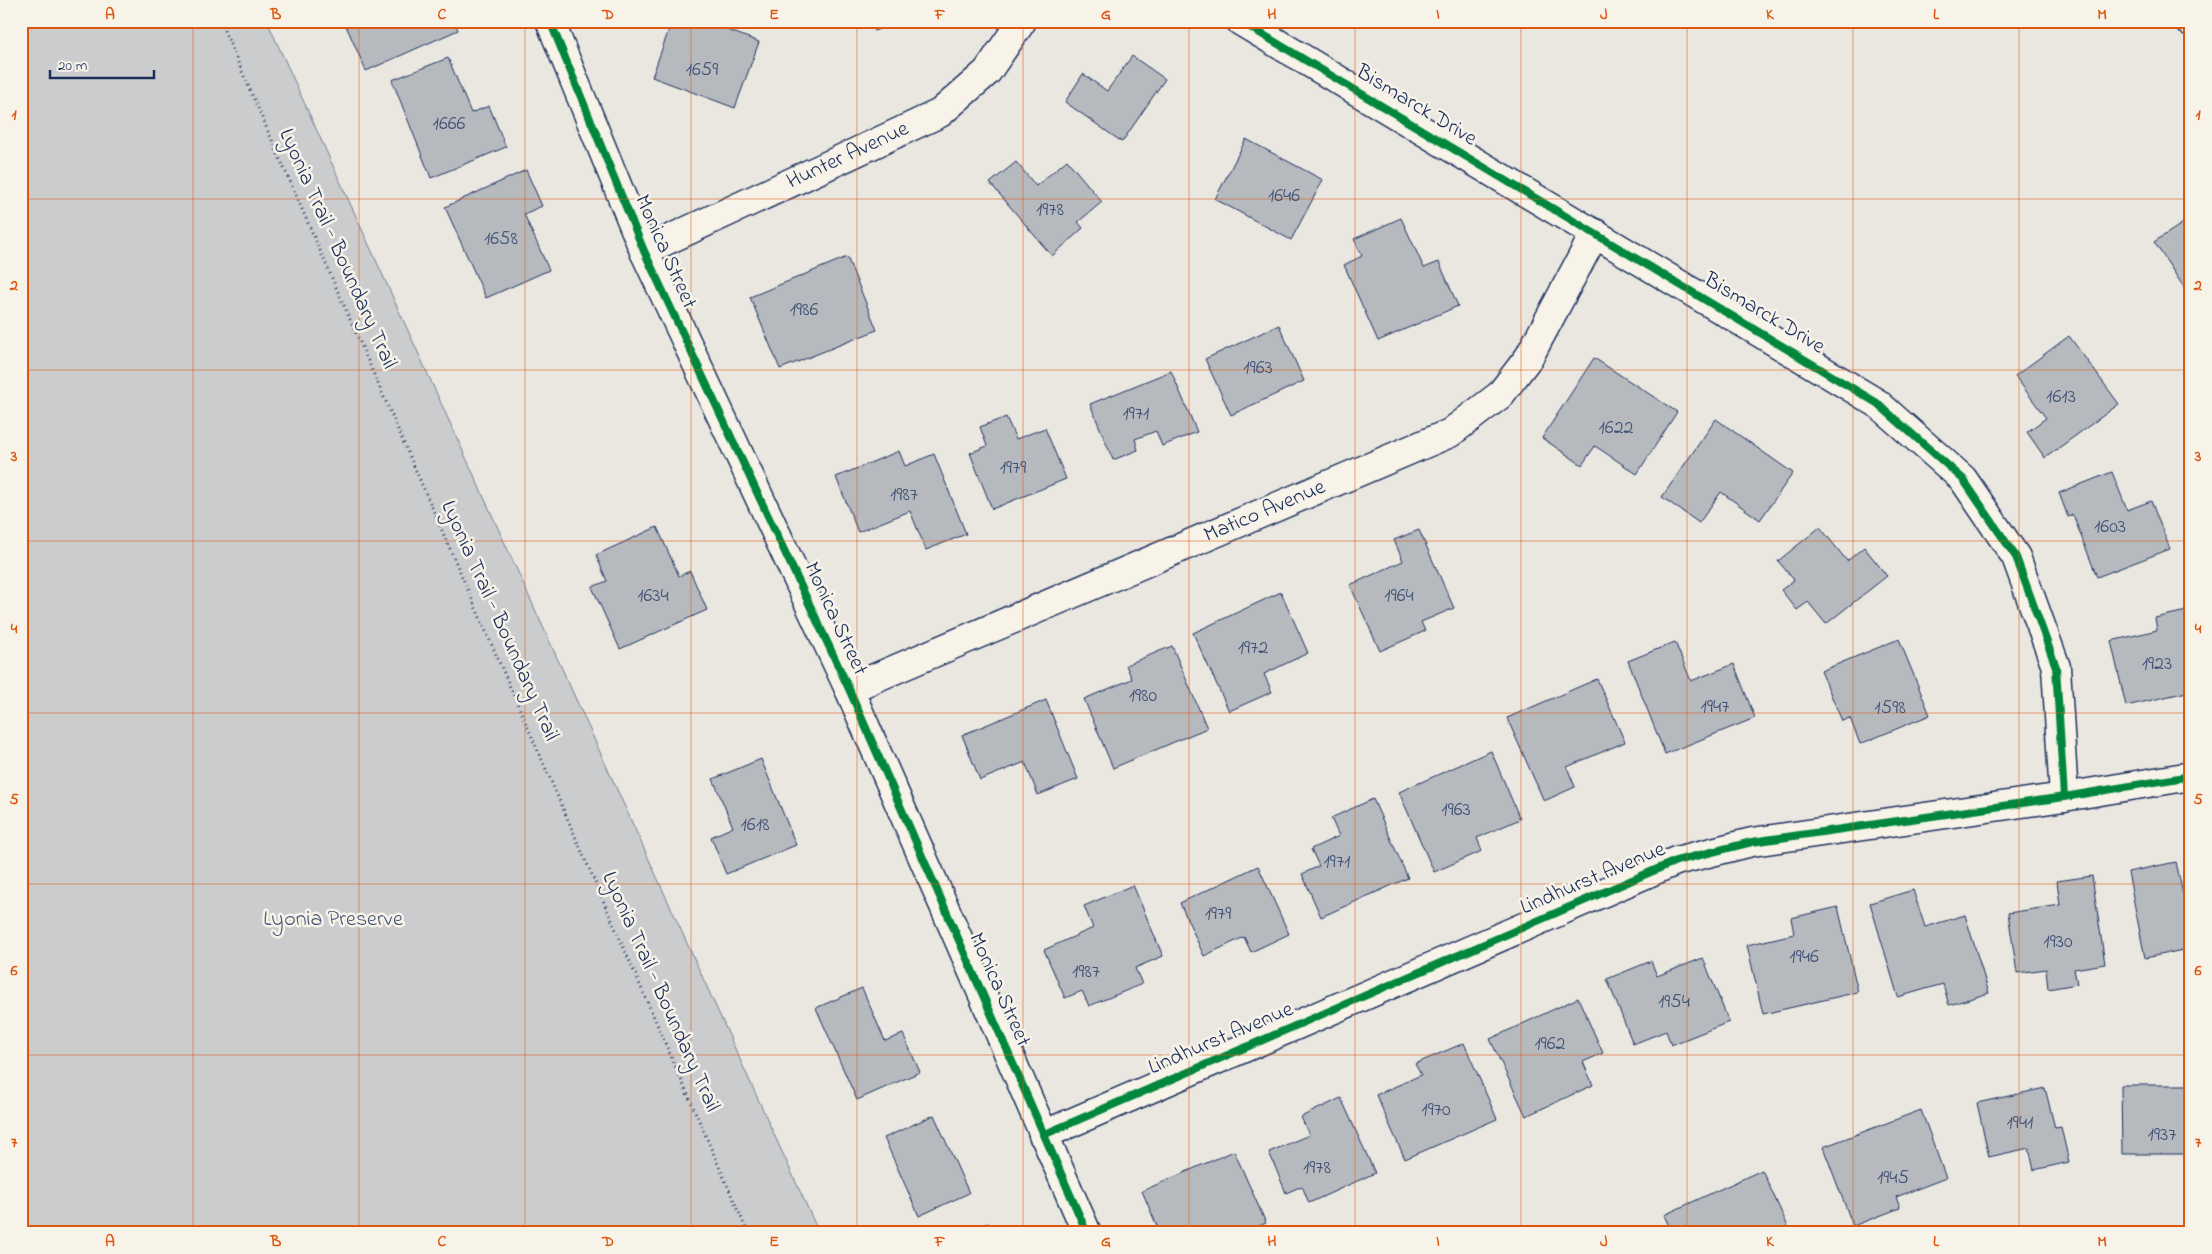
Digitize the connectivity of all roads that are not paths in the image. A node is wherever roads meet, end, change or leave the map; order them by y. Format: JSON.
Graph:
{"nodes":[{"id":1,"x":550,"y":21,"type":"edge"},
{"id":2,"x":1022,"y":21,"type":"edge"},
{"id":3,"x":1240,"y":21,"type":"edge"},
{"id":4,"x":1595,"y":233,"type":"junction"},
{"id":5,"x":644,"y":251,"type":"junction"},
{"id":6,"x":849,"y":690,"type":"junction"},
{"id":7,"x":2191,"y":776,"type":"edge"},
{"id":8,"x":2064,"y":797,"type":"junction"},
{"id":9,"x":1043,"y":1135,"type":"junction"},
{"id":10,"x":1086,"y":1233,"type":"edge"}],
"edges":[{"from":1,"to":5,"type":"street","name":"Monica Street"},
{"from":2,"to":5,"type":"street","name":"Hunter Avenue"},
{"from":3,"to":4,"type":"street","name":"Bismarck Drive"},
{"from":4,"to":6,"type":"street","name":"Matico Avenue"},
{"from":4,"to":8,"type":"street","name":"Bismarck Drive"},
{"from":5,"to":6,"type":"street","name":"Monica Street"},
{"from":6,"to":9,"type":"street","name":"Monica Street"},
{"from":7,"to":8,"type":"street","name":"Lindhurst Avenue"},
{"from":8,"to":9,"type":"street","name":"Lindhurst Avenue"},
{"from":9,"to":10,"type":"street","name":"Monica Street"}]}
